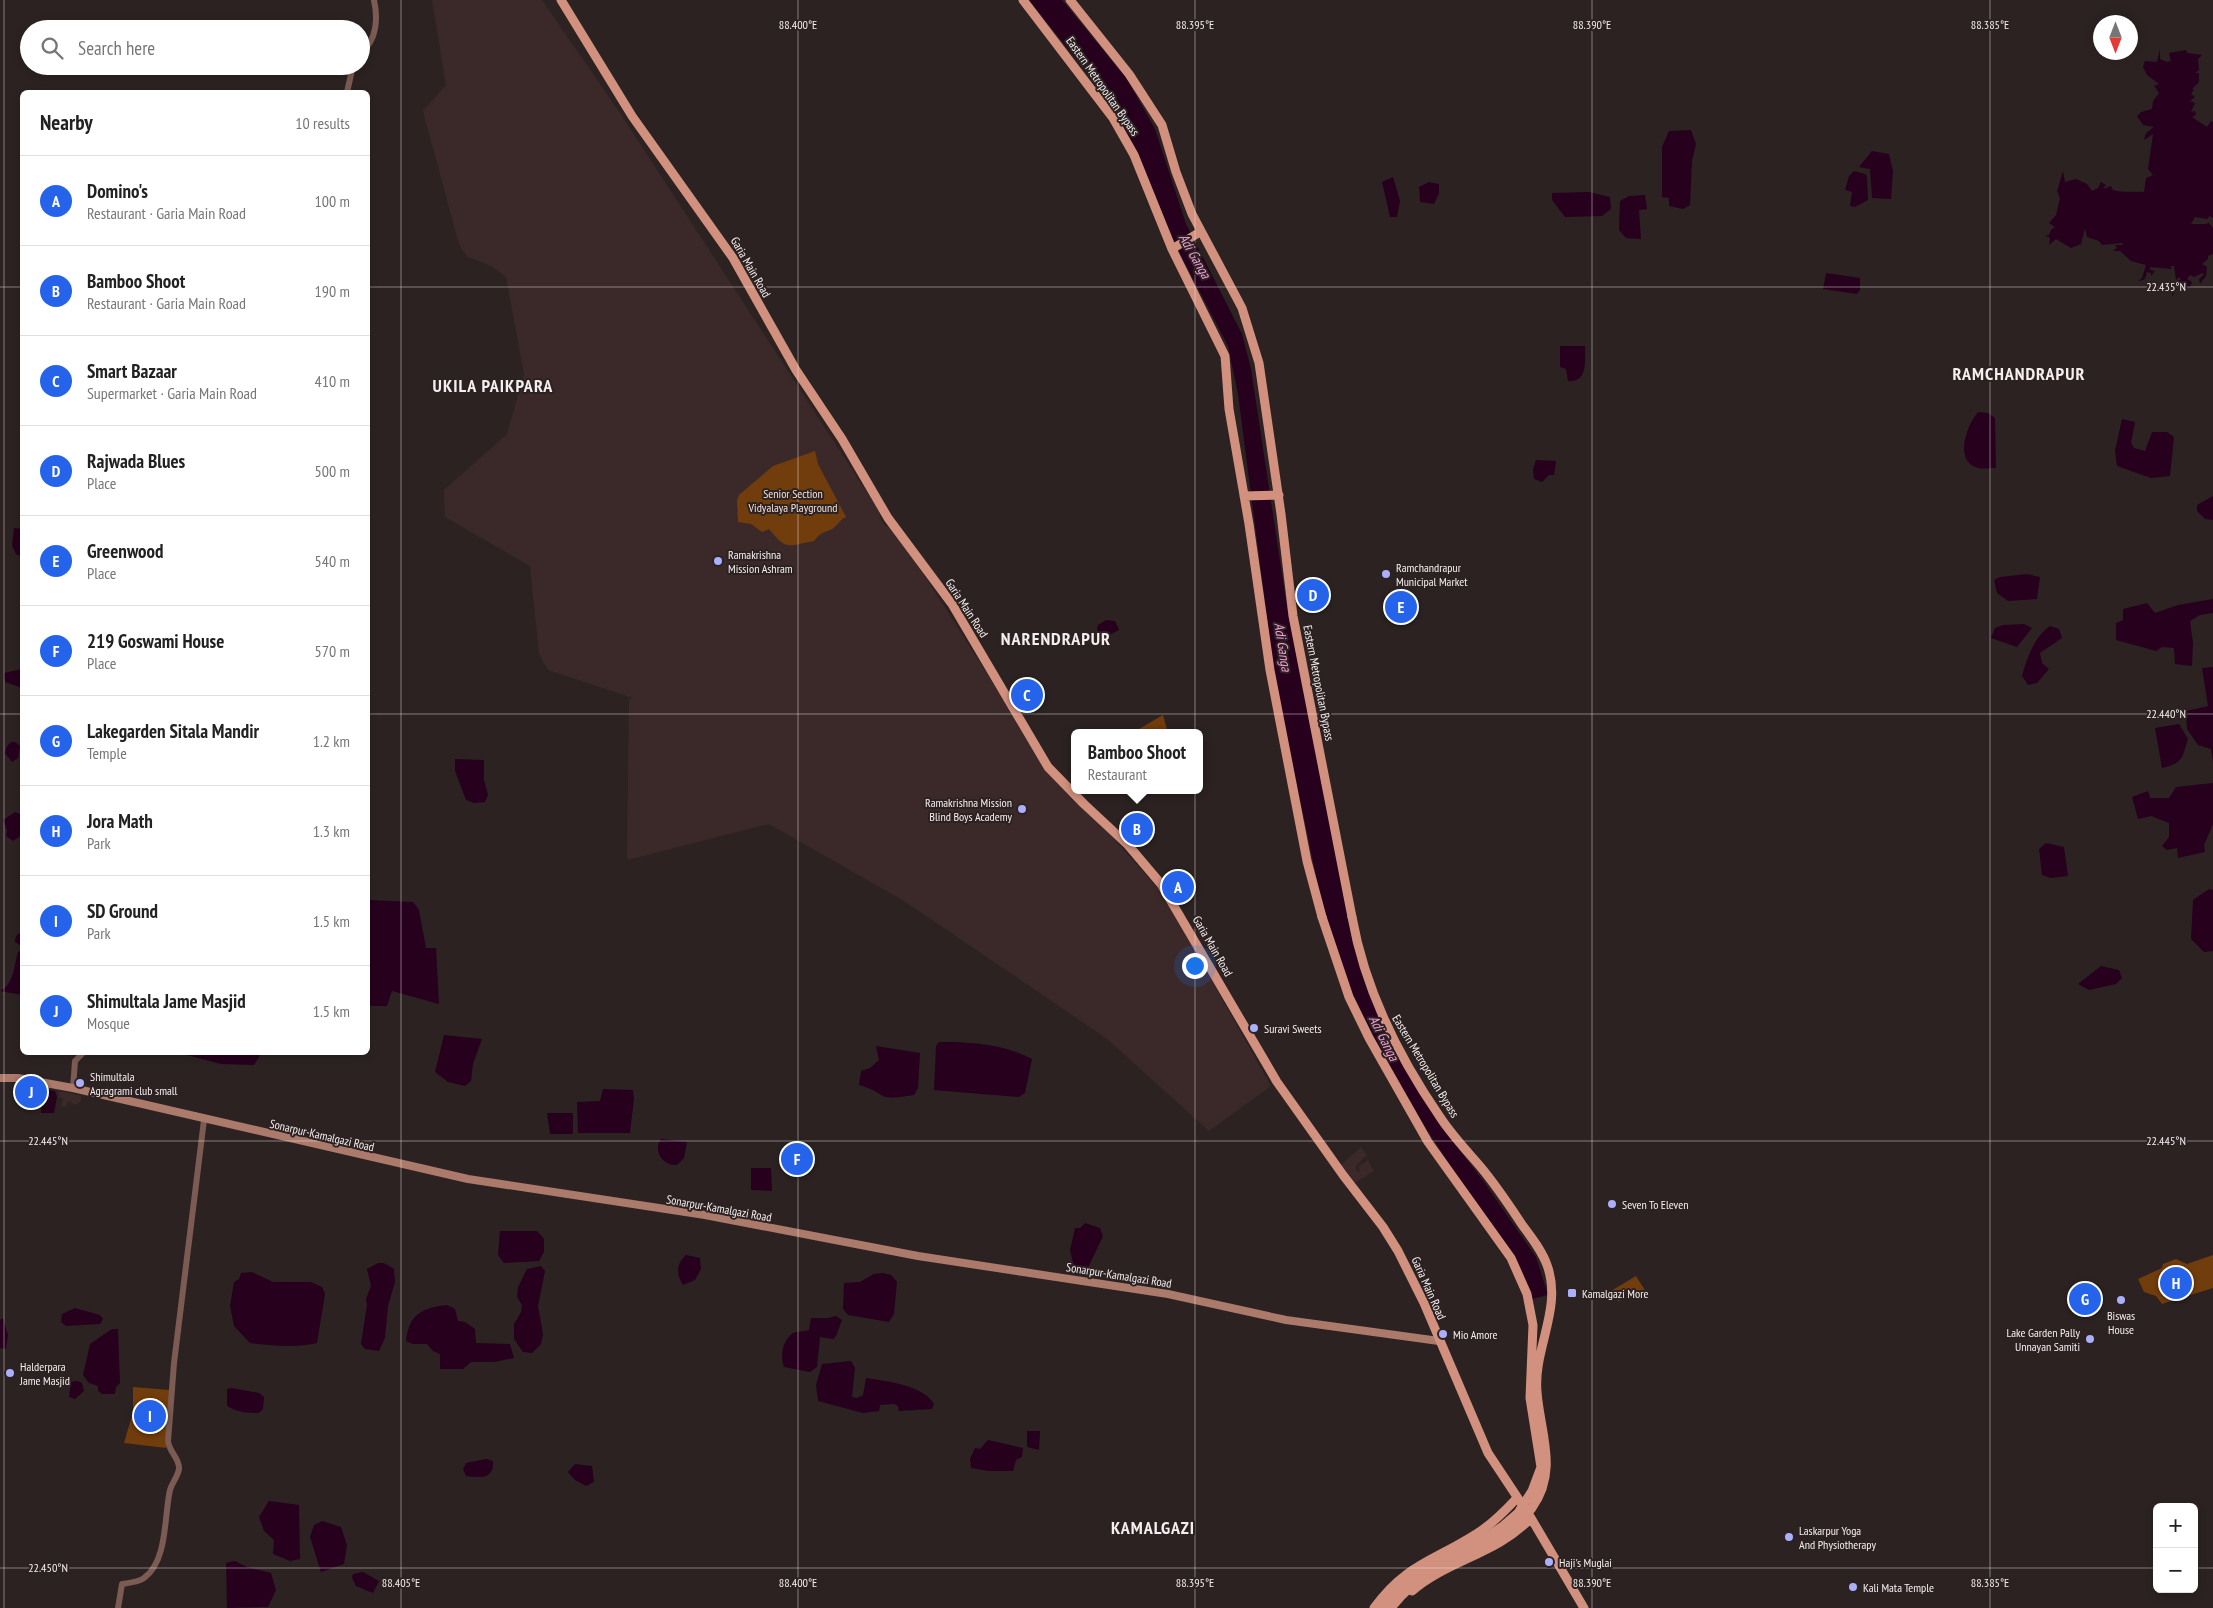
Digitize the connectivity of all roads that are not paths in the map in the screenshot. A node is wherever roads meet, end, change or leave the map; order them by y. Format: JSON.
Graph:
{"nodes":[{"id":1,"x":374,"y":0,"type":"edge"},
{"id":2,"x":561,"y":0,"type":"edge"},
{"id":3,"x":1023,"y":0,"type":"edge"},
{"id":4,"x":1070,"y":0,"type":"edge"},
{"id":5,"x":370,"y":42,"type":"edge"},
{"id":6,"x":352,"y":75,"type":"edge"},
{"id":7,"x":348,"y":90,"type":"edge"},
{"id":8,"x":1196,"y":234,"type":"junction"},
{"id":9,"x":1174,"y":247,"type":"junction"},
{"id":10,"x":1278,"y":495,"type":"junction"},
{"id":11,"x":1244,"y":496,"type":"junction"},
{"id":12,"x":1071,"y":790,"type":"edge"},
{"id":13,"x":1075,"y":794,"type":"edge"},
{"id":14,"x":81,"y":1055,"type":"edge"},
{"id":15,"x":0,"y":1078,"type":"edge"},
{"id":16,"x":73,"y":1088,"type":"junction"},
{"id":17,"x":204,"y":1120,"type":"junction"},
{"id":18,"x":1439,"y":1342,"type":"junction"},
{"id":19,"x":1516,"y":1499,"type":"junction"},
{"id":20,"x":1530,"y":1518,"type":"junction"},
{"id":21,"x":118,"y":1608,"type":"edge"},
{"id":22,"x":1374,"y":1608,"type":"edge"},
{"id":23,"x":1380,"y":1608,"type":"edge"},
{"id":24,"x":1391,"y":1608,"type":"edge"},
{"id":25,"x":1396,"y":1608,"type":"edge"},
{"id":26,"x":1584,"y":1608,"type":"edge"}],
"edges":[{"from":1,"to":5,"type":"street"},
{"from":2,"to":12,"type":"main road","name":"Garia Main Road"},
{"from":3,"to":9,"type":"main road","name":"Eastern Metropolitan Bypass"},
{"from":4,"to":8,"type":"main road","name":"Eastern Metropolitan Bypass"},
{"from":6,"to":7,"type":"street"},
{"from":8,"to":9,"type":"main road"},
{"from":8,"to":10,"type":"main road","name":"Eastern Metropolitan Bypass"},
{"from":9,"to":11,"type":"main road","name":"Eastern Metropolitan Bypass"},
{"from":10,"to":11,"type":"main road"},
{"from":10,"to":24,"type":"main road","name":"Eastern Metropolitan Bypass","bridge":true},
{"from":11,"to":23,"type":"main road","name":"Eastern Metropolitan Bypass","bridge":true},
{"from":13,"to":18,"type":"main road","name":"Garia Main Road"},
{"from":14,"to":16,"type":"street"},
{"from":15,"to":16,"type":"main road","name":"Sonarpur-Kamalgazi Road"},
{"from":16,"to":17,"type":"main road","name":"Sonarpur-Kamalgazi Road"},
{"from":17,"to":18,"type":"main road","name":"Sonarpur-Kamalgazi Road"},
{"from":17,"to":21,"type":"street"},
{"from":18,"to":19,"type":"main road","name":"Garia Main Road"},
{"from":19,"to":20,"type":"main road","name":"Garia Main Road"},
{"from":19,"to":22,"type":"main road"},
{"from":20,"to":25,"type":"main road"},
{"from":20,"to":26,"type":"main road","name":"Garia Main Road"}]}
